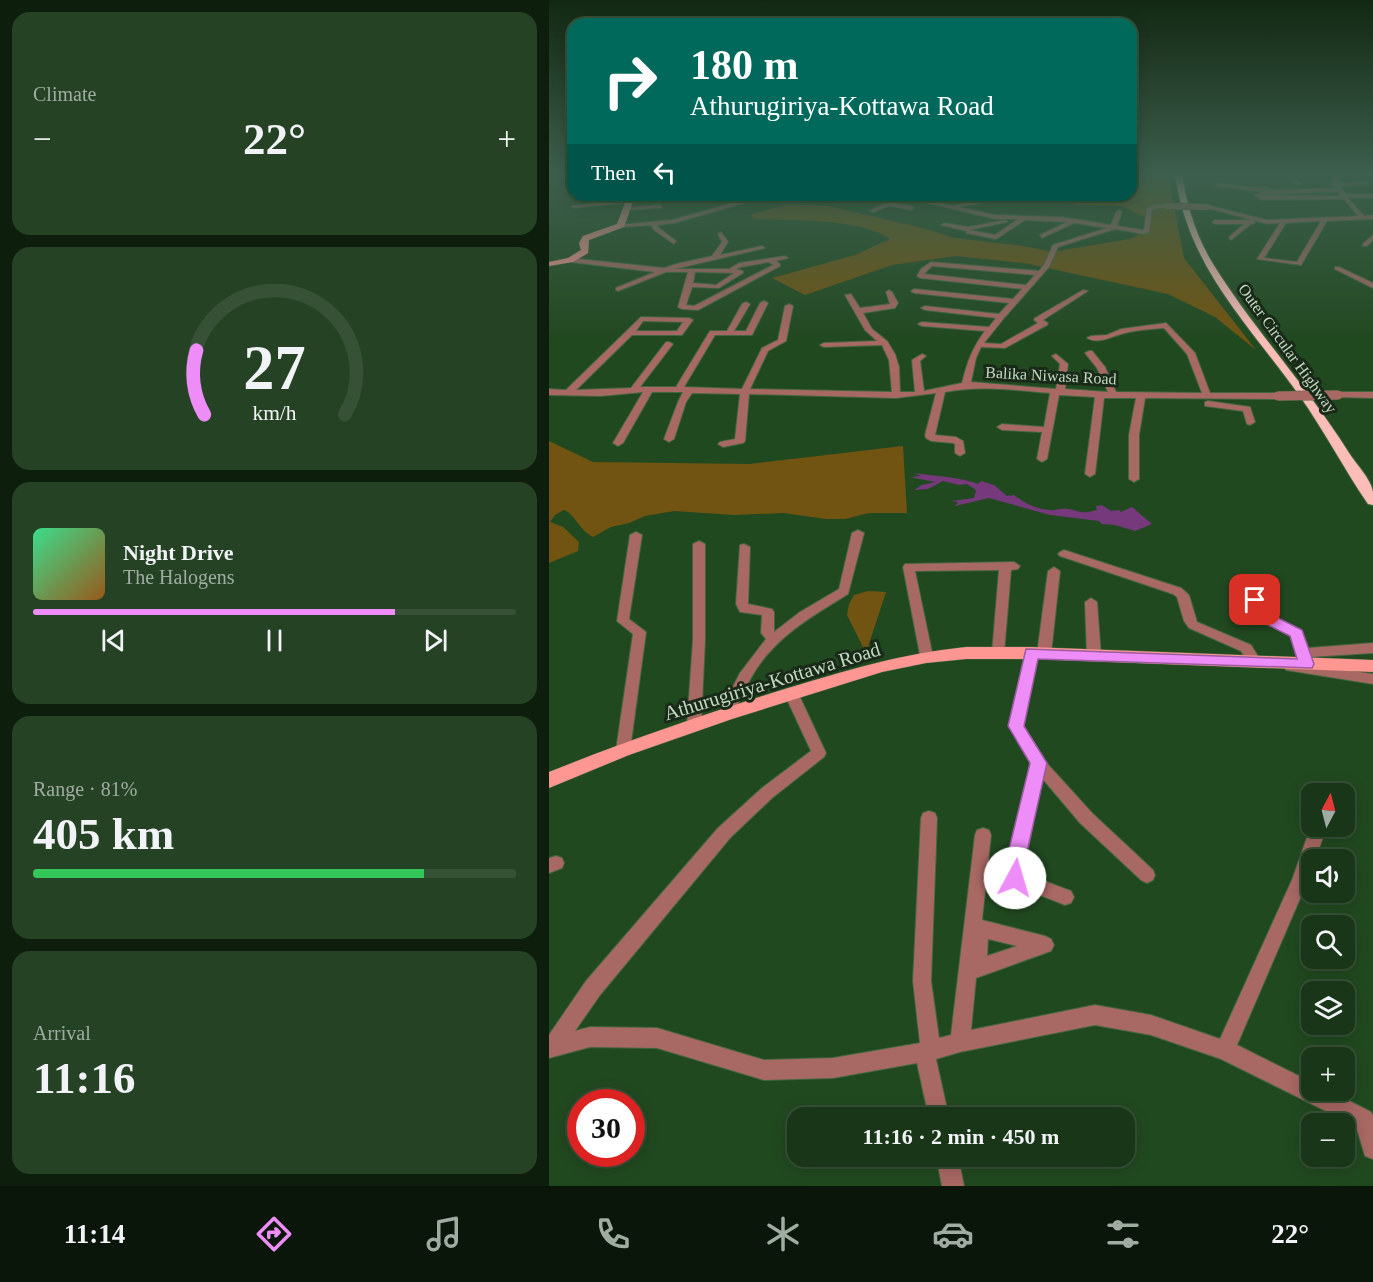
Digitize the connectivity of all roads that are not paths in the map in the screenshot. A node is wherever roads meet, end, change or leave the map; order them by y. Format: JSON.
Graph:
{"nodes":[{"id":1,"x":609,"y":229,"type":"edge"},
{"id":2,"x":656,"y":229,"type":"edge"},
{"id":3,"x":1007,"y":229,"type":"edge"},
{"id":4,"x":1056,"y":229,"type":"edge"},
{"id":5,"x":1109,"y":229,"type":"edge"},
{"id":6,"x":1122,"y":229,"type":"edge"},
{"id":7,"x":1147,"y":229,"type":"edge"},
{"id":8,"x":1194,"y":229,"type":"edge"},
{"id":9,"x":1201,"y":229,"type":"edge"},
{"id":10,"x":1241,"y":229,"type":"edge"},
{"id":11,"x":1279,"y":229,"type":"edge"},
{"id":12,"x":1319,"y":229,"type":"edge"},
{"id":13,"x":1132,"y":231,"type":"junction"},
{"id":14,"x":968,"y":232,"type":"dead end"},
{"id":15,"x":721,"y":234,"type":"dead end"},
{"id":16,"x":1042,"y":236,"type":"dead end"},
{"id":17,"x":1373,"y":237,"type":"edge"},
{"id":18,"x":1106,"y":238,"type":"dead end"},
{"id":19,"x":1231,"y":238,"type":"dead end"},
{"id":20,"x":674,"y":242,"type":"dead end"},
{"id":21,"x":1365,"y":245,"type":"dead end"},
{"id":22,"x":762,"y":248,"type":"dead end"},
{"id":23,"x":715,"y":257,"type":"junction"},
{"id":24,"x":786,"y":258,"type":"dead end"},
{"id":25,"x":570,"y":260,"type":"junction"},
{"id":26,"x":769,"y":260,"type":"junction"},
{"id":27,"x":549,"y":264,"type":"edge"},
{"id":28,"x":1337,"y":268,"type":"dead end"},
{"id":29,"x":665,"y":270,"type":"junction"},
{"id":30,"x":731,"y":270,"type":"junction"},
{"id":31,"x":1041,"y":273,"type":"junction"},
{"id":32,"x":690,"y":278,"type":"junction"},
{"id":33,"x":1373,"y":280,"type":"edge"},
{"id":34,"x":1364,"y":282,"type":"junction"},
{"id":35,"x":1373,"y":286,"type":"edge"},
{"id":36,"x":1028,"y":287,"type":"junction"},
{"id":37,"x":618,"y":289,"type":"dead end"},
{"id":38,"x":914,"y":291,"type":"dead end"},
{"id":39,"x":1086,"y":291,"type":"dead end"},
{"id":40,"x":889,"y":292,"type":"dead end"},
{"id":41,"x":849,"y":295,"type":"dead end"},
{"id":42,"x":1014,"y":301,"type":"junction"},
{"id":43,"x":764,"y":303,"type":"dead end"},
{"id":44,"x":746,"y":304,"type":"dead end"},
{"id":45,"x":789,"y":306,"type":"dead end"},
{"id":46,"x":925,"y":308,"type":"dead end"},
{"id":47,"x":858,"y":311,"type":"junction"},
{"id":48,"x":1001,"y":316,"type":"junction"},
{"id":49,"x":922,"y":324,"type":"dead end"},
{"id":50,"x":990,"y":329,"type":"junction"},
{"id":51,"x":631,"y":333,"type":"junction"},
{"id":52,"x":729,"y":333,"type":"junction"},
{"id":53,"x":1091,"y":338,"type":"dead end"},
{"id":54,"x":884,"y":342,"type":"junction"},
{"id":55,"x":669,"y":344,"type":"dead end"},
{"id":56,"x":824,"y":345,"type":"dead end"},
{"id":57,"x":978,"y":345,"type":"junction"},
{"id":58,"x":1089,"y":352,"type":"dead end"},
{"id":59,"x":922,"y":356,"type":"dead end"},
{"id":60,"x":1056,"y":356,"type":"dead end"},
{"id":61,"x":966,"y":386,"type":"junction"},
{"id":62,"x":649,"y":389,"type":"junction"},
{"id":63,"x":678,"y":390,"type":"junction"},
{"id":64,"x":689,"y":390,"type":"junction"},
{"id":65,"x":941,"y":390,"type":"junction"},
{"id":66,"x":633,"y":391,"type":"junction"},
{"id":67,"x":745,"y":391,"type":"junction"},
{"id":68,"x":549,"y":392,"type":"edge"},
{"id":69,"x":569,"y":392,"type":"junction"},
{"id":70,"x":1277,"y":392,"type":"junction"},
{"id":71,"x":1058,"y":393,"type":"junction"},
{"id":72,"x":1206,"y":393,"type":"junction"},
{"id":73,"x":920,"y":394,"type":"junction"},
{"id":74,"x":896,"y":395,"type":"junction"},
{"id":75,"x":1101,"y":395,"type":"junction"},
{"id":76,"x":1113,"y":395,"type":"junction"},
{"id":77,"x":1141,"y":395,"type":"junction"},
{"id":78,"x":1373,"y":395,"type":"edge"},
{"id":79,"x":1183,"y":397,"type":"junction"},
{"id":80,"x":1250,"y":422,"type":"dead end"},
{"id":81,"x":1002,"y":427,"type":"dead end"},
{"id":82,"x":1048,"y":430,"type":"junction"},
{"id":83,"x":669,"y":439,"type":"dead end"},
{"id":84,"x":618,"y":443,"type":"dead end"},
{"id":85,"x":723,"y":444,"type":"dead end"},
{"id":86,"x":960,"y":453,"type":"dead end"},
{"id":87,"x":1042,"y":459,"type":"dead end"},
{"id":88,"x":1090,"y":474,"type":"dead end"},
{"id":89,"x":1134,"y":479,"type":"dead end"},
{"id":90,"x":1373,"y":480,"type":"edge"},
{"id":91,"x":1373,"y":501,"type":"edge"},
{"id":92,"x":858,"y":533,"type":"dead end"},
{"id":93,"x":636,"y":535,"type":"dead end"},
{"id":94,"x":699,"y":544,"type":"dead end"},
{"id":95,"x":744,"y":547,"type":"dead end"},
{"id":96,"x":1063,"y":554,"type":"dead end"},
{"id":97,"x":1054,"y":572,"type":"dead end"},
{"id":98,"x":1255,"y":600,"type":"dead end"},
{"id":99,"x":1091,"y":602,"type":"dead end"},
{"id":100,"x":775,"y":639,"type":"junction"},
{"id":101,"x":1373,"y":648,"type":"edge"},
{"id":102,"x":998,"y":652,"type":"junction"},
{"id":103,"x":1038,"y":654,"type":"junction"},
{"id":104,"x":1094,"y":656,"type":"junction"},
{"id":105,"x":926,"y":657,"type":"junction"},
{"id":106,"x":1305,"y":659,"type":"junction"},
{"id":107,"x":1255,"y":663,"type":"junction"},
{"id":108,"x":1275,"y":664,"type":"junction"},
{"id":109,"x":1373,"y":666,"type":"edge"},
{"id":110,"x":1373,"y":679,"type":"edge"},
{"id":111,"x":791,"y":693,"type":"junction"},
{"id":112,"x":726,"y":714,"type":"junction"},
{"id":113,"x":694,"y":725,"type":"junction"},
{"id":114,"x":623,"y":750,"type":"junction"},
{"id":115,"x":1038,"y":763,"type":"junction"},
{"id":116,"x":549,"y":780,"type":"edge"},
{"id":117,"x":929,"y":818,"type":"dead end"},
{"id":118,"x":983,"y":835,"type":"dead end"},
{"id":119,"x":1315,"y":837,"type":"edge"},
{"id":120,"x":1147,"y":875,"type":"dead end"},
{"id":121,"x":1065,"y":897,"type":"dead end"},
{"id":122,"x":960,"y":1042,"type":"junction"},
{"id":123,"x":552,"y":1046,"type":"edge"},
{"id":124,"x":1225,"y":1050,"type":"junction"},
{"id":125,"x":928,"y":1051,"type":"junction"},
{"id":126,"x":937,"y":1107,"type":"edge"},
{"id":127,"x":1372,"y":1139,"type":"edge"},
{"id":128,"x":949,"y":1167,"type":"edge"},
{"id":129,"x":953,"y":1186,"type":"edge"}],
"edges":[{"from":1,"to":25,"type":"main road"},
{"from":2,"to":20,"type":"street"},
{"from":3,"to":14,"type":"street"},
{"from":4,"to":16,"type":"street"},
{"from":5,"to":31,"type":"street"},
{"from":6,"to":13,"type":"street"},
{"from":7,"to":13,"type":"street","bridge":true},
{"from":8,"to":91,"type":"highway","name":"Outer Circular Highway"},
{"from":9,"to":90,"type":"highway","name":"Outer Circular Highway"},
{"from":10,"to":19,"type":"street"},
{"from":11,"to":12,"type":"street"},
{"from":13,"to":18,"type":"street"},
{"from":15,"to":23,"type":"street"},
{"from":17,"to":21,"type":"street"},
{"from":22,"to":23,"type":"street"},
{"from":23,"to":29,"type":"street"},
{"from":24,"to":26,"type":"street"},
{"from":25,"to":27,"type":"main road"},
{"from":25,"to":29,"type":"street"},
{"from":26,"to":30,"type":"street"},
{"from":26,"to":32,"type":"street"},
{"from":28,"to":34,"type":"street"},
{"from":29,"to":32,"type":"street"},
{"from":29,"to":37,"type":"street"},
{"from":30,"to":32,"type":"street"},
{"from":30,"to":32,"type":"street"},
{"from":31,"to":36,"type":"street"},
{"from":31,"to":36,"type":"street"},
{"from":33,"to":34,"type":"street"},
{"from":34,"to":35,"type":"street"},
{"from":36,"to":42,"type":"street"},
{"from":38,"to":42,"type":"street"},
{"from":39,"to":57,"type":"street"},
{"from":40,"to":47,"type":"street"},
{"from":41,"to":47,"type":"street"},
{"from":42,"to":48,"type":"street"},
{"from":43,"to":52,"type":"street"},
{"from":44,"to":52,"type":"street"},
{"from":45,"to":67,"type":"street"},
{"from":46,"to":48,"type":"street"},
{"from":47,"to":54,"type":"street"},
{"from":48,"to":50,"type":"street"},
{"from":49,"to":50,"type":"street"},
{"from":50,"to":57,"type":"street"},
{"from":51,"to":51,"type":"street"},
{"from":51,"to":69,"type":"street"},
{"from":52,"to":63,"type":"street"},
{"from":53,"to":72,"type":"street"},
{"from":54,"to":56,"type":"street"},
{"from":54,"to":74,"type":"street"},
{"from":55,"to":66,"type":"street"},
{"from":57,"to":61,"type":"street"},
{"from":58,"to":76,"type":"street"},
{"from":59,"to":73,"type":"street"},
{"from":60,"to":71,"type":"street"},
{"from":61,"to":65,"type":"street","name":"Balika Niwasa Road"},
{"from":61,"to":71,"type":"street","name":"Balika Niwasa Road"},
{"from":62,"to":63,"type":"street","name":"Balika Niwasa Road"},
{"from":62,"to":66,"type":"street","name":"Balika Niwasa Road"},
{"from":62,"to":84,"type":"street"},
{"from":63,"to":64,"type":"street","name":"Balika Niwasa Road"},
{"from":64,"to":67,"type":"street","name":"Balika Niwasa Road"},
{"from":64,"to":83,"type":"street"},
{"from":65,"to":73,"type":"street","name":"Balika Niwasa Road"},
{"from":65,"to":86,"type":"street"},
{"from":66,"to":69,"type":"street","name":"Balika Niwasa Road"},
{"from":67,"to":74,"type":"street","name":"Balika Niwasa Road"},
{"from":67,"to":85,"type":"street"},
{"from":68,"to":69,"type":"street","name":"Balika Niwasa Road"},
{"from":70,"to":72,"type":"street"},
{"from":70,"to":78,"type":"street","name":"Balika Niwasa Road","bridge":true},
{"from":70,"to":79,"type":"street","name":"Balika Niwasa Road"},
{"from":71,"to":75,"type":"street","name":"Balika Niwasa Road"},
{"from":71,"to":82,"type":"street"},
{"from":72,"to":79,"type":"street"},
{"from":73,"to":74,"type":"street","name":"Balika Niwasa Road"},
{"from":75,"to":76,"type":"street","name":"Balika Niwasa Road"},
{"from":75,"to":88,"type":"street"},
{"from":76,"to":77,"type":"street","name":"Balika Niwasa Road"},
{"from":77,"to":79,"type":"street","name":"Balika Niwasa Road"},
{"from":77,"to":89,"type":"street"},
{"from":79,"to":80,"type":"street"},
{"from":81,"to":82,"type":"street"},
{"from":82,"to":87,"type":"street"},
{"from":92,"to":100,"type":"street"},
{"from":93,"to":114,"type":"street"},
{"from":94,"to":113,"type":"street"},
{"from":95,"to":100,"type":"street"},
{"from":96,"to":107,"type":"street"},
{"from":97,"to":103,"type":"street"},
{"from":98,"to":106,"type":"street"},
{"from":99,"to":104,"type":"street"},
{"from":100,"to":112,"type":"street"},
{"from":101,"to":106,"type":"street"},
{"from":102,"to":103,"type":"main road","name":"Athurugiriya-Kottawa Road"},
{"from":102,"to":105,"type":"main road","name":"Athurugiriya-Kottawa Road"},
{"from":102,"to":105,"type":"street"},
{"from":103,"to":104,"type":"main road","name":"Athurugiriya-Kottawa Road"},
{"from":103,"to":115,"type":"street"},
{"from":104,"to":107,"type":"main road","name":"Athurugiriya-Kottawa Road"},
{"from":105,"to":111,"type":"main road","name":"Athurugiriya-Kottawa Road"},
{"from":106,"to":108,"type":"main road","name":"Athurugiriya-Kottawa Road"},
{"from":106,"to":109,"type":"main road","name":"Athurugiriya-Kottawa Road"},
{"from":107,"to":108,"type":"main road","name":"Athurugiriya-Kottawa Road"},
{"from":108,"to":110,"type":"street"},
{"from":111,"to":112,"type":"main road","name":"Athurugiriya-Kottawa Road"},
{"from":111,"to":123,"type":"street"},
{"from":112,"to":113,"type":"main road","name":"Athurugiriya-Kottawa Road"},
{"from":113,"to":114,"type":"main road","name":"Athurugiriya-Kottawa Road"},
{"from":114,"to":116,"type":"main road","name":"Athurugiriya-Kottawa Road"},
{"from":115,"to":120,"type":"street"},
{"from":115,"to":121,"type":"street"},
{"from":117,"to":125,"type":"street"},
{"from":118,"to":122,"type":"street"},
{"from":119,"to":124,"type":"street"},
{"from":122,"to":124,"type":"street"},
{"from":122,"to":125,"type":"street"},
{"from":123,"to":125,"type":"street"},
{"from":124,"to":127,"type":"street"},
{"from":125,"to":126,"type":"street"},
{"from":128,"to":129,"type":"street"}]}
